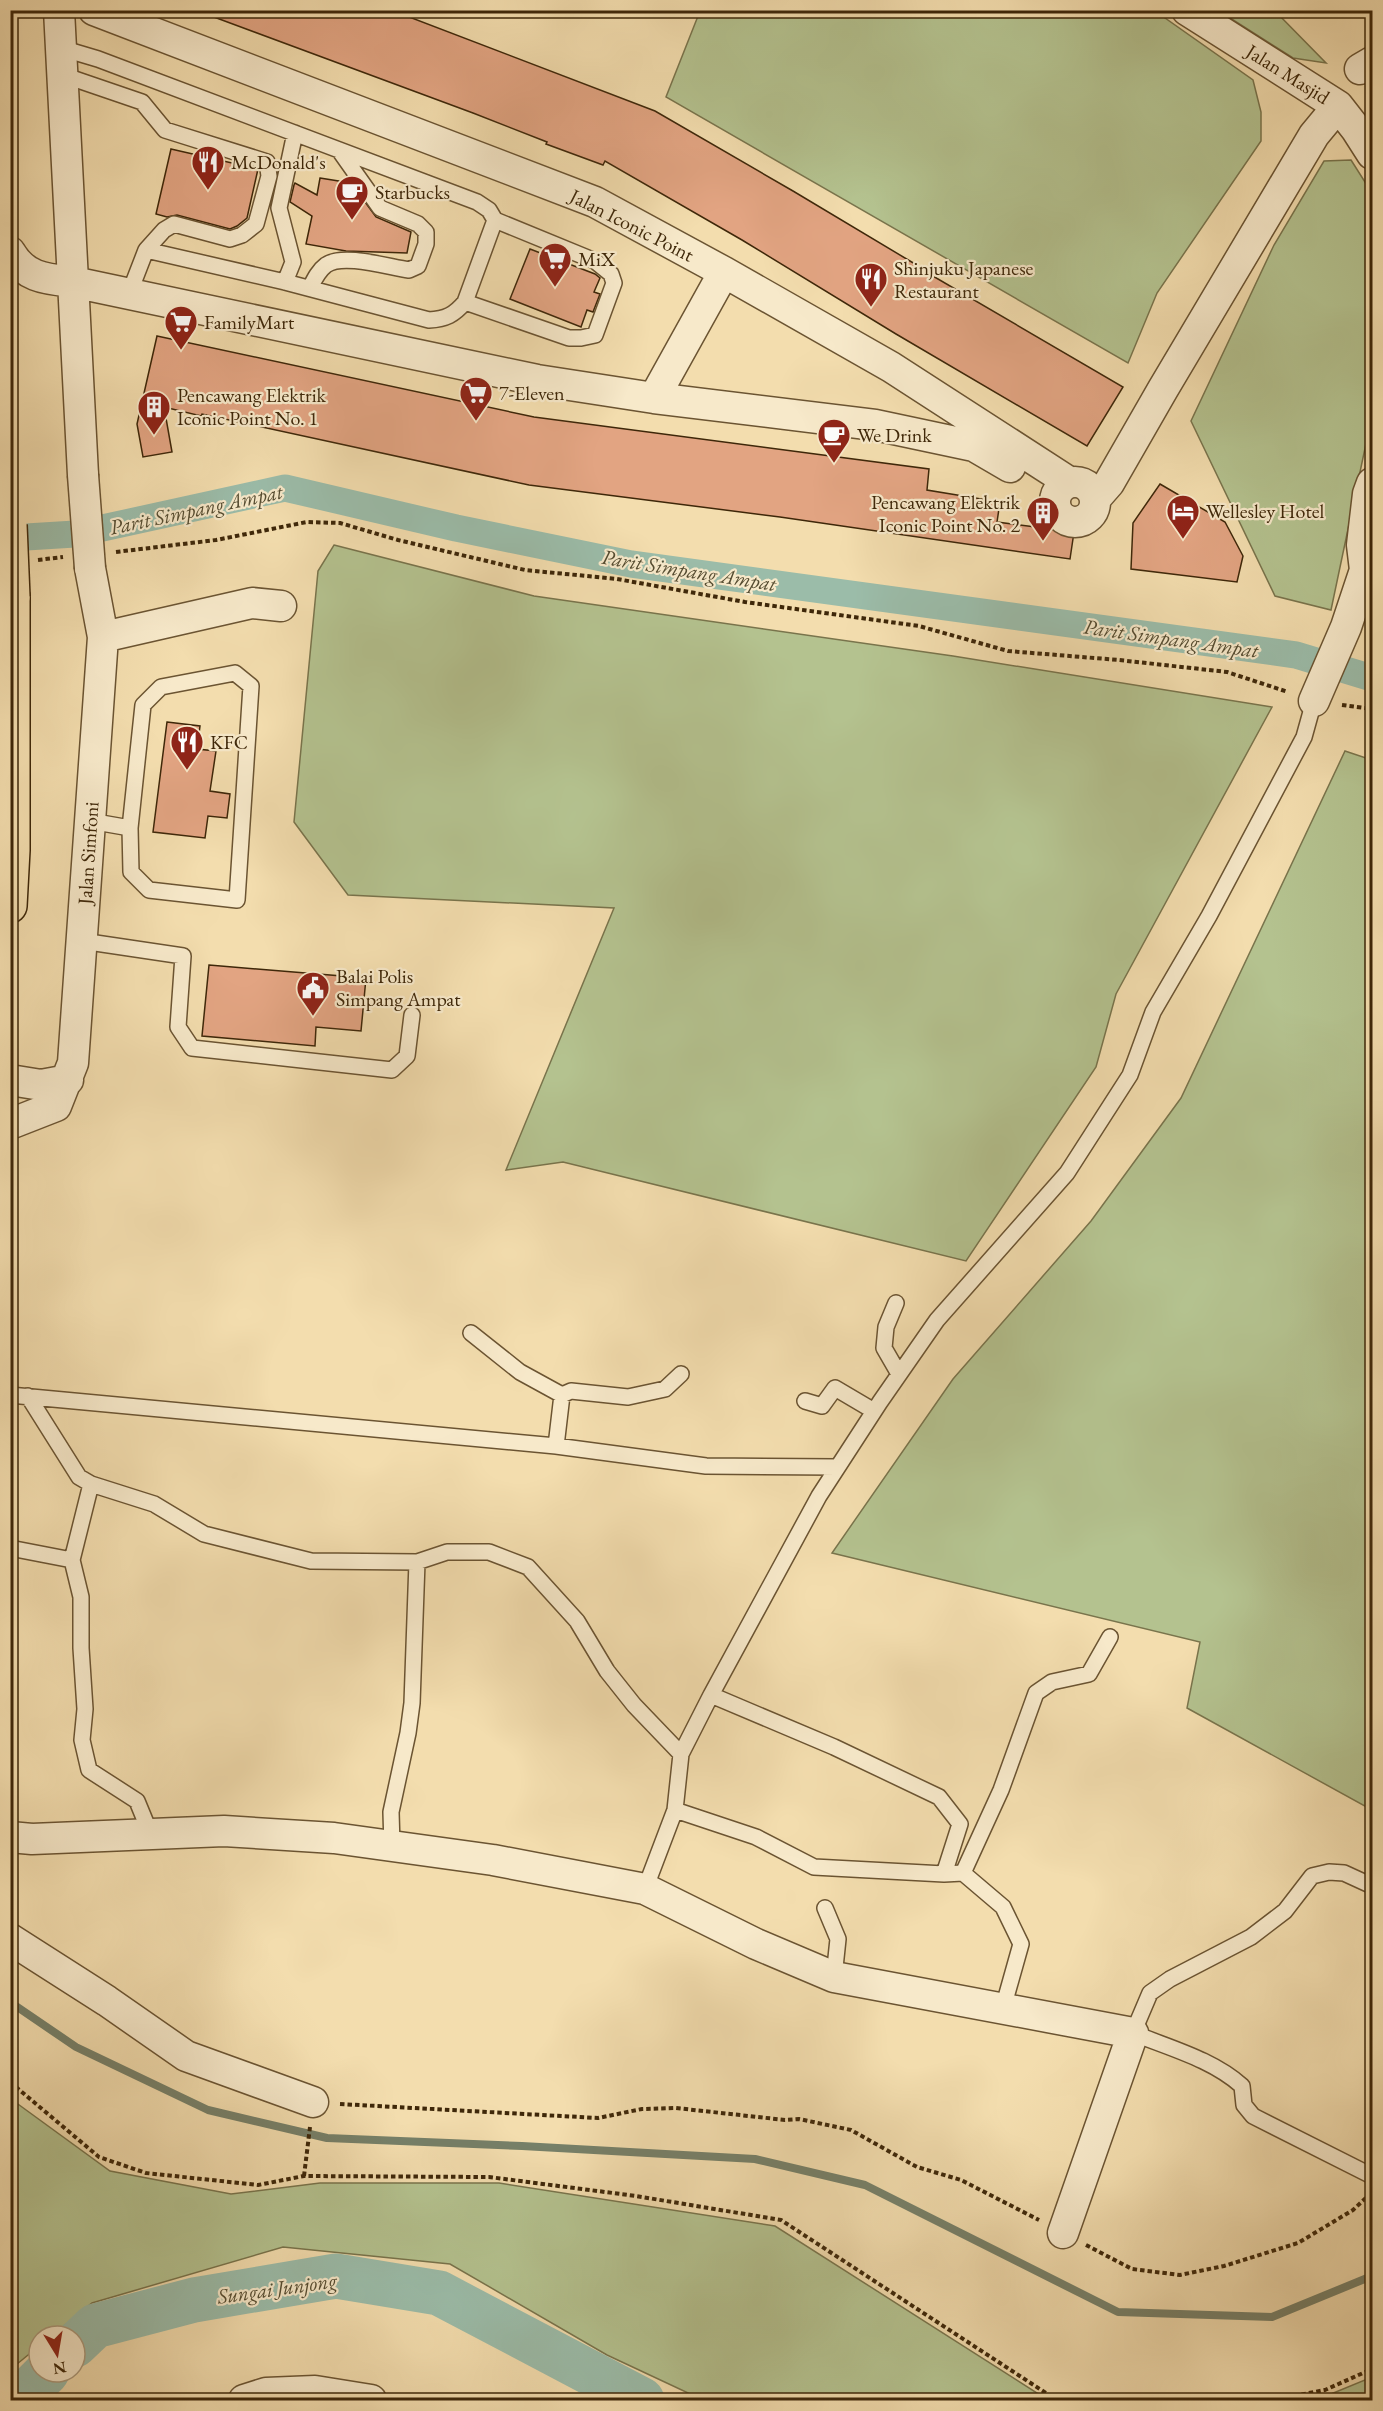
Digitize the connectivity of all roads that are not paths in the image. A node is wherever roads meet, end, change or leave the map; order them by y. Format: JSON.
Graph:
{"nodes":[{"id":1,"x":59,"y":10,"type":"edge"},
{"id":2,"x":94,"y":10,"type":"edge"},
{"id":3,"x":1187,"y":10,"type":"edge"},
{"id":4,"x":62,"y":62,"type":"junction"},
{"id":5,"x":1338,"y":106,"type":"junction"},
{"id":6,"x":295,"y":134,"type":"junction"},
{"id":7,"x":339,"y":150,"type":"junction"},
{"id":8,"x":1372,"y":154,"type":"edge"},
{"id":9,"x":495,"y":220,"type":"junction"},
{"id":10,"x":146,"y":249,"type":"junction"},
{"id":11,"x":10,"y":252,"type":"edge"},
{"id":12,"x":724,"y":272,"type":"junction"},
{"id":13,"x":73,"y":282,"type":"junction"},
{"id":14,"x":285,"y":282,"type":"junction"},
{"id":15,"x":310,"y":288,"type":"junction"},
{"id":16,"x":129,"y":294,"type":"junction"},
{"id":17,"x":465,"y":302,"type":"junction"},
{"id":18,"x":654,"y":398,"type":"junction"},
{"id":19,"x":1372,"y":483,"type":"edge"},
{"id":20,"x":1063,"y":488,"type":"junction"},
{"id":21,"x":10,"y":525,"type":"edge"},
{"id":22,"x":1369,"y":571,"type":"edge"},
{"id":23,"x":281,"y":606,"type":"dead end"},
{"id":24,"x":103,"y":637,"type":"junction"},
{"id":25,"x":1317,"y":695,"type":"joint"},
{"id":26,"x":90,"y":821,"type":"junction"},
{"id":27,"x":130,"y":828,"type":"junction"},
{"id":28,"x":11,"y":896,"type":"edge"},
{"id":29,"x":81,"y":941,"type":"junction"},
{"id":30,"x":412,"y":1016,"type":"dead end"},
{"id":31,"x":10,"y":1080,"type":"edge"},
{"id":32,"x":68,"y":1080,"type":"junction"},
{"id":33,"x":10,"y":1124,"type":"edge"},
{"id":34,"x":896,"y":1302,"type":"dead end"},
{"id":35,"x":471,"y":1333,"type":"dead end"},
{"id":36,"x":681,"y":1374,"type":"dead end"},
{"id":37,"x":899,"y":1374,"type":"junction"},
{"id":38,"x":10,"y":1395,"type":"edge"},
{"id":39,"x":562,"y":1395,"type":"junction"},
{"id":40,"x":28,"y":1396,"type":"junction"},
{"id":41,"x":805,"y":1401,"type":"dead end"},
{"id":42,"x":873,"y":1412,"type":"junction"},
{"id":43,"x":556,"y":1446,"type":"junction"},
{"id":44,"x":837,"y":1467,"type":"junction"},
{"id":45,"x":91,"y":1484,"type":"junction"},
{"id":46,"x":10,"y":1548,"type":"edge"},
{"id":47,"x":72,"y":1560,"type":"junction"},
{"id":48,"x":417,"y":1562,"type":"junction"},
{"id":49,"x":1110,"y":1637,"type":"dead end"},
{"id":50,"x":711,"y":1695,"type":"junction"},
{"id":51,"x":681,"y":1754,"type":"junction"},
{"id":52,"x":675,"y":1810,"type":"junction"},
{"id":53,"x":151,"y":1834,"type":"junction"},
{"id":54,"x":10,"y":1837,"type":"edge"},
{"id":55,"x":392,"y":1845,"type":"junction"},
{"id":56,"x":963,"y":1873,"type":"junction"},
{"id":57,"x":944,"y":1874,"type":"junction"},
{"id":58,"x":1372,"y":1884,"type":"edge"},
{"id":59,"x":645,"y":1888,"type":"junction"},
{"id":60,"x":825,"y":1908,"type":"dead end"},
{"id":61,"x":10,"y":1939,"type":"edge"},
{"id":62,"x":834,"y":1977,"type":"junction"},
{"id":63,"x":1003,"y":2008,"type":"junction"},
{"id":64,"x":1133,"y":2033,"type":"junction"},
{"id":65,"x":311,"y":2112,"type":"road end"},
{"id":66,"x":1372,"y":2176,"type":"edge"},
{"id":67,"x":1063,"y":2233,"type":"road end"},
{"id":68,"x":244,"y":2400,"type":"edge"},
{"id":69,"x":371,"y":2400,"type":"edge"}],
"edges":[{"from":1,"to":4,"type":"street","name":"Jalan Simfoni"},
{"from":2,"to":12,"type":"street","name":"Jalan Iconic Point"},
{"from":3,"to":5,"type":"street","name":"Jalan Masjid"},
{"from":4,"to":6,"type":"lane"},
{"from":4,"to":10,"type":"lane"},
{"from":4,"to":13,"type":"street","name":"Jalan Simfoni"},
{"from":5,"to":8,"type":"street","name":"Jalan Masjid"},
{"from":5,"to":20,"type":"street"},
{"from":6,"to":7,"type":"lane"},
{"from":6,"to":14,"type":"lane"},
{"from":7,"to":9,"type":"lane"},
{"from":7,"to":15,"type":"lane"},
{"from":9,"to":17,"type":"lane"},
{"from":9,"to":17,"type":"lane"},
{"from":10,"to":14,"type":"lane"},
{"from":10,"to":16,"type":"lane"},
{"from":11,"to":13,"type":"street"},
{"from":12,"to":18,"type":"street"},
{"from":12,"to":20,"type":"street","name":"Jalan Iconic Point"},
{"from":13,"to":16,"type":"street"},
{"from":13,"to":24,"type":"street","name":"Jalan Simfoni","bridge":true},
{"from":14,"to":15,"type":"lane"},
{"from":15,"to":17,"type":"lane"},
{"from":16,"to":18,"type":"street"},
{"from":18,"to":20,"type":"street"},
{"from":19,"to":22,"type":"street"},
{"from":21,"to":28,"type":"highway","bridge":true},
{"from":22,"to":25,"type":"street"},
{"from":23,"to":24,"type":"street"},
{"from":24,"to":26,"type":"street","name":"Jalan Simfoni"},
{"from":25,"to":37,"type":"lane"},
{"from":26,"to":27,"type":"lane"},
{"from":26,"to":29,"type":"street","name":"Jalan Simfoni"},
{"from":27,"to":27,"type":"lane"},
{"from":29,"to":30,"type":"lane"},
{"from":29,"to":32,"type":"street","name":"Jalan Simfoni"},
{"from":31,"to":32,"type":"street"},
{"from":32,"to":33,"type":"street","name":"Jalan Simfoni"},
{"from":34,"to":37,"type":"lane"},
{"from":35,"to":39,"type":"lane"},
{"from":36,"to":39,"type":"lane"},
{"from":37,"to":42,"type":"lane"},
{"from":38,"to":40,"type":"lane"},
{"from":39,"to":43,"type":"lane"},
{"from":40,"to":43,"type":"lane"},
{"from":40,"to":45,"type":"lane"},
{"from":41,"to":42,"type":"lane"},
{"from":42,"to":44,"type":"lane"},
{"from":43,"to":44,"type":"lane"},
{"from":44,"to":50,"type":"lane"},
{"from":45,"to":47,"type":"lane"},
{"from":45,"to":48,"type":"lane"},
{"from":46,"to":47,"type":"lane"},
{"from":47,"to":53,"type":"lane"},
{"from":48,"to":51,"type":"lane"},
{"from":48,"to":55,"type":"lane"},
{"from":49,"to":56,"type":"lane"},
{"from":50,"to":51,"type":"lane"},
{"from":50,"to":57,"type":"lane"},
{"from":51,"to":52,"type":"lane"},
{"from":52,"to":57,"type":"lane"},
{"from":52,"to":59,"type":"lane"},
{"from":53,"to":54,"type":"street"},
{"from":53,"to":55,"type":"street"},
{"from":55,"to":59,"type":"street"},
{"from":56,"to":57,"type":"lane"},
{"from":56,"to":63,"type":"lane"},
{"from":58,"to":64,"type":"lane"},
{"from":59,"to":62,"type":"street"},
{"from":60,"to":62,"type":"lane"},
{"from":61,"to":65,"type":"street"},
{"from":62,"to":63,"type":"street"},
{"from":63,"to":64,"type":"street"},
{"from":64,"to":66,"type":"lane"},
{"from":64,"to":67,"type":"street"},
{"from":68,"to":69,"type":"street"}]}
